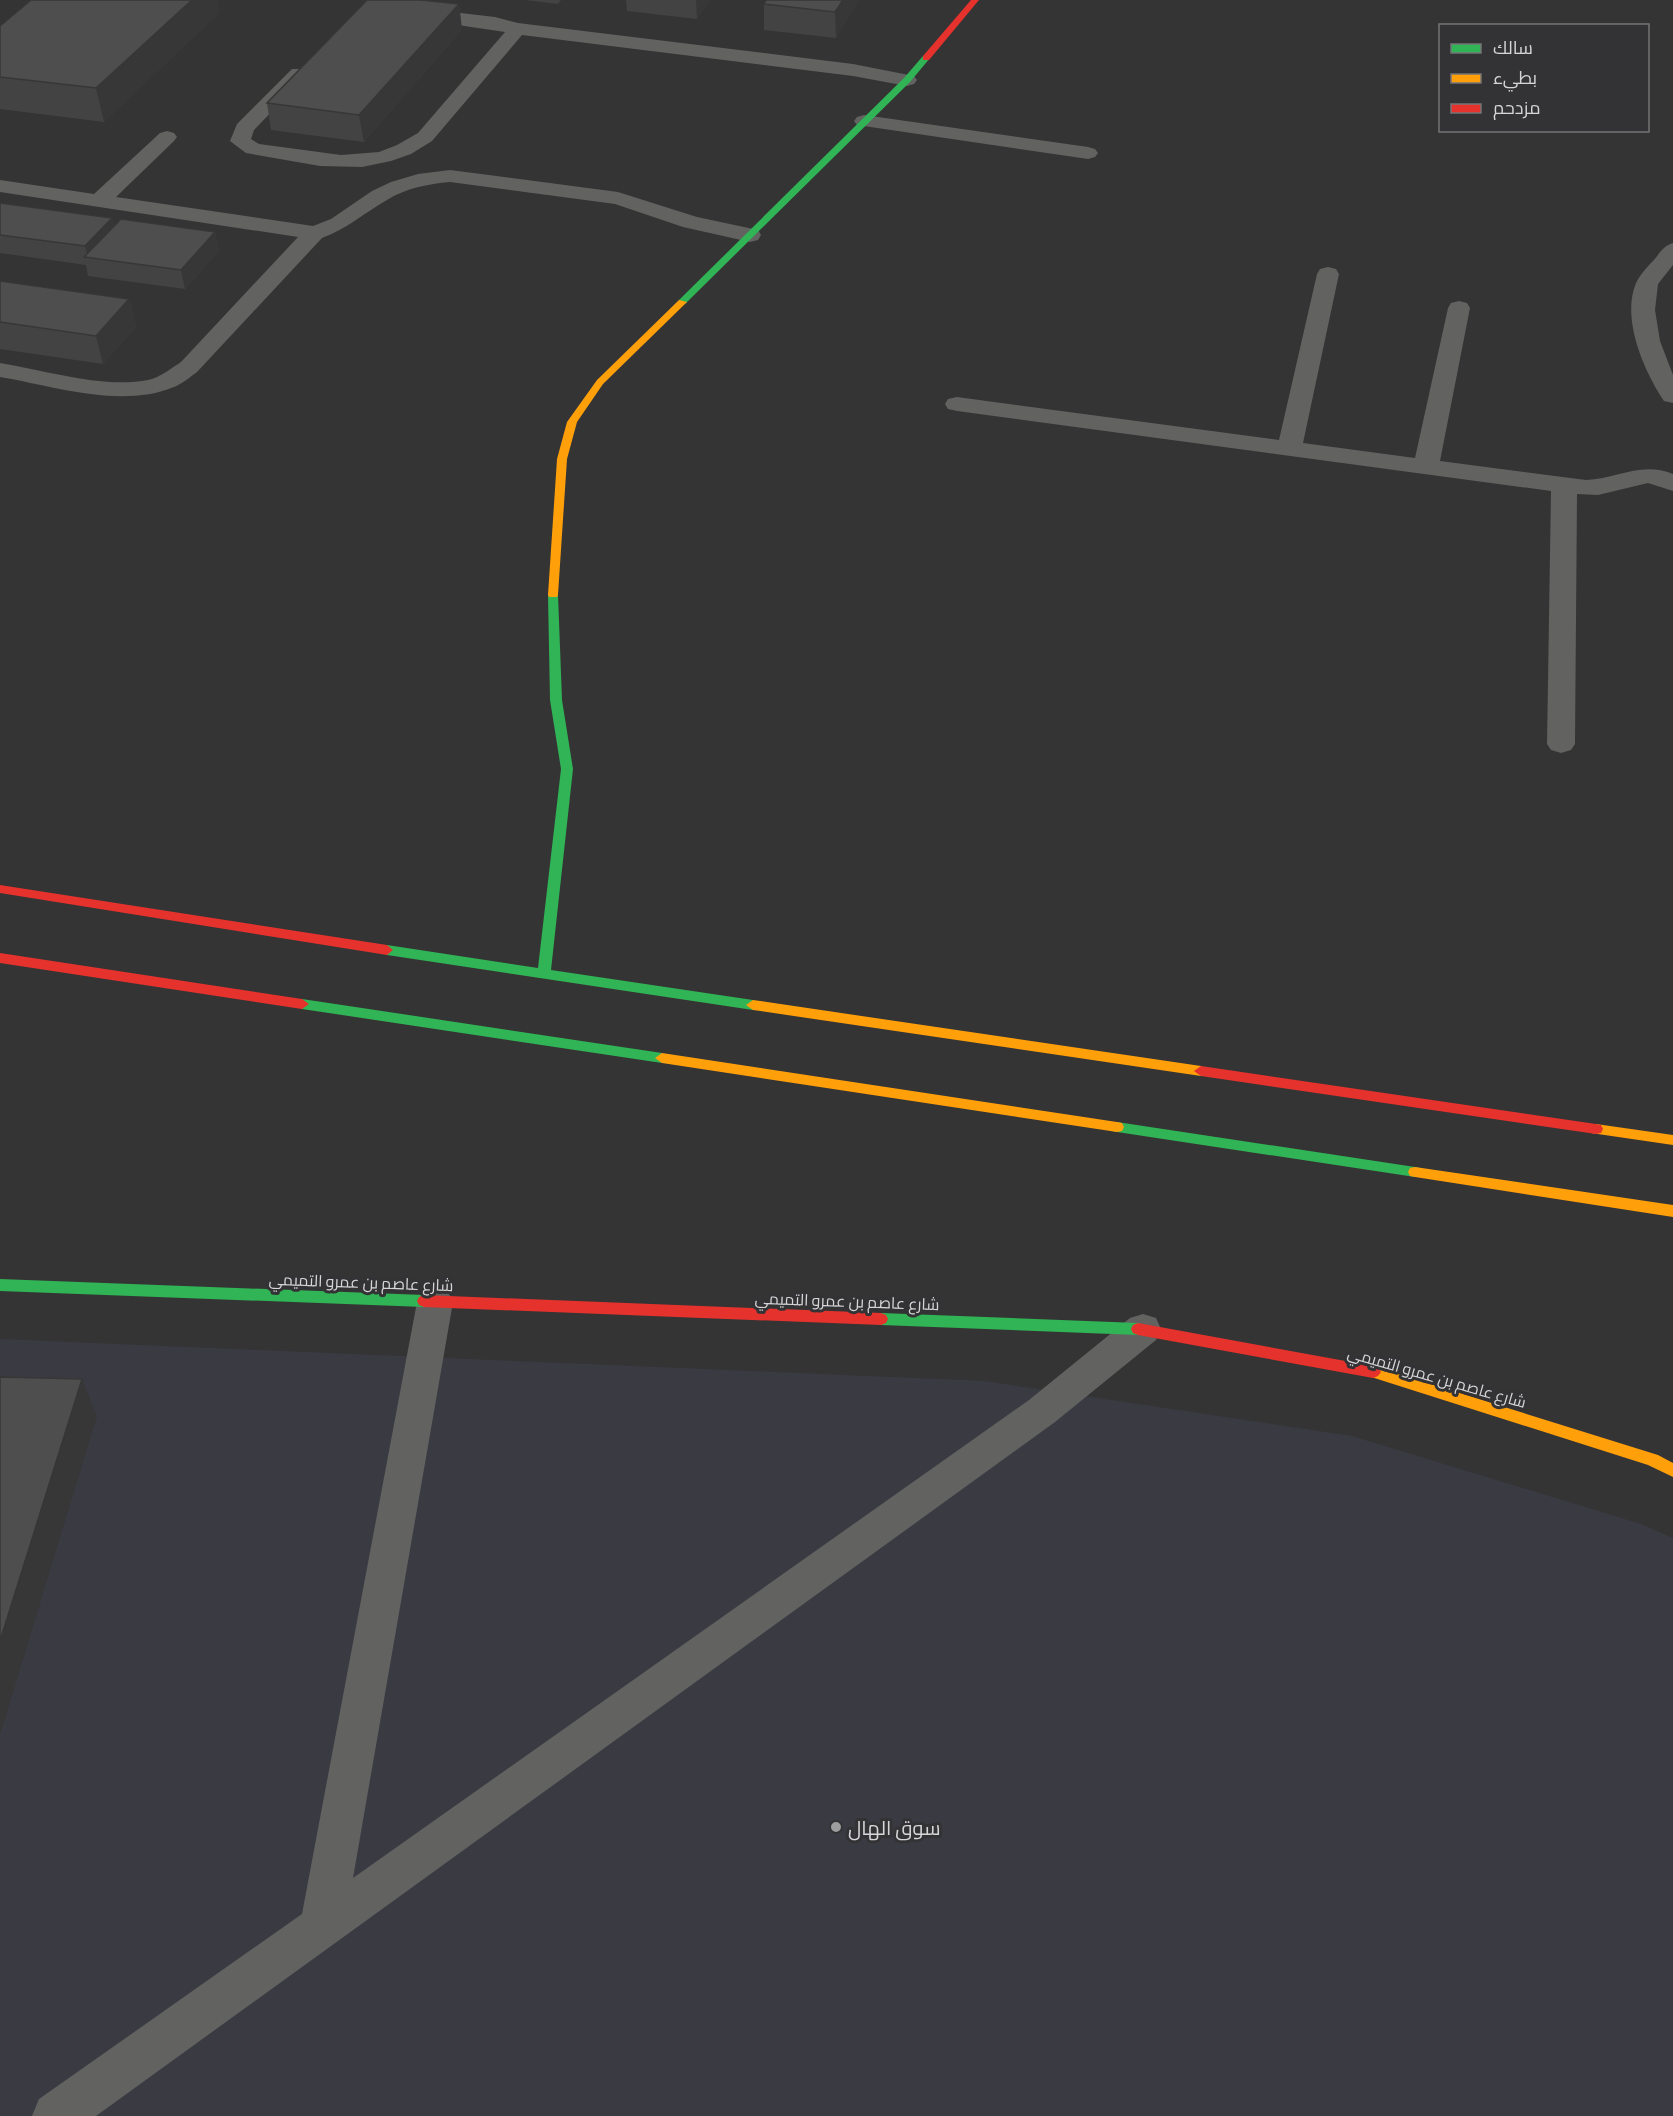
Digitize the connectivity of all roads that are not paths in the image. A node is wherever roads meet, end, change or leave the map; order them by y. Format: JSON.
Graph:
{"nodes":[{"id":1,"x":975,"y":0,"type":"edge"},
{"id":2,"x":403,"y":6,"type":"edge"},
{"id":3,"x":517,"y":29,"type":"junction"},
{"id":4,"x":751,"y":39,"type":"dead end"},
{"id":5,"x":903,"y":57,"type":"dead end"},
{"id":6,"x":925,"y":61,"type":"junction"},
{"id":7,"x":309,"y":62,"type":"edge"},
{"id":8,"x":908,"y":80,"type":"junction"},
{"id":9,"x":864,"y":122,"type":"junction"},
{"id":10,"x":167,"y":137,"type":"dead end"},
{"id":11,"x":1088,"y":153,"type":"dead end"},
{"id":12,"x":0,"y":186,"type":"edge"},
{"id":13,"x":99,"y":201,"type":"junction"},
{"id":14,"x":314,"y":233,"type":"junction"},
{"id":15,"x":750,"y":235,"type":"junction"},
{"id":16,"x":1673,"y":250,"type":"edge"},
{"id":17,"x":1328,"y":274,"type":"dead end"},
{"id":18,"x":1459,"y":308,"type":"dead end"},
{"id":19,"x":0,"y":370,"type":"edge"},
{"id":20,"x":1673,"y":396,"type":"edge"},
{"id":21,"x":957,"y":404,"type":"dead end"},
{"id":22,"x":1289,"y":448,"type":"junction"},
{"id":23,"x":1426,"y":467,"type":"junction"},
{"id":24,"x":1673,"y":483,"type":"edge"},
{"id":25,"x":1564,"y":485,"type":"junction"},
{"id":26,"x":1561,"y":744,"type":"dead end"},
{"id":27,"x":0,"y":889,"type":"edge"},
{"id":28,"x":0,"y":958,"type":"edge"},
{"id":29,"x":544,"y":974,"type":"junction"},
{"id":30,"x":1673,"y":1140,"type":"edge"},
{"id":31,"x":1673,"y":1211,"type":"edge"},
{"id":32,"x":0,"y":1285,"type":"edge"},
{"id":33,"x":435,"y":1302,"type":"junction"},
{"id":34,"x":1143,"y":1329,"type":"junction"},
{"id":35,"x":1673,"y":1470,"type":"edge"},
{"id":36,"x":322,"y":1925,"type":"junction"},
{"id":37,"x":79,"y":2109,"type":"edge"}],
"edges":[{"from":1,"to":6,"type":"main road"},
{"from":2,"to":3,"type":"street"},
{"from":2,"to":4,"type":"street"},
{"from":3,"to":7,"type":"street"},
{"from":3,"to":8,"type":"street"},
{"from":5,"to":6,"type":"street"},
{"from":6,"to":8,"type":"main road"},
{"from":8,"to":9,"type":"main road"},
{"from":9,"to":11,"type":"street"},
{"from":9,"to":15,"type":"main road"},
{"from":10,"to":13,"type":"street"},
{"from":12,"to":13,"type":"street"},
{"from":13,"to":14,"type":"street"},
{"from":14,"to":15,"type":"street"},
{"from":14,"to":19,"type":"street"},
{"from":15,"to":29,"type":"main road"},
{"from":16,"to":20,"type":"street"},
{"from":17,"to":22,"type":"street"},
{"from":18,"to":23,"type":"street"},
{"from":21,"to":22,"type":"street"},
{"from":22,"to":23,"type":"street"},
{"from":23,"to":25,"type":"street"},
{"from":24,"to":25,"type":"street"},
{"from":25,"to":26,"type":"street"},
{"from":27,"to":29,"type":"main road"},
{"from":28,"to":31,"type":"main road"},
{"from":29,"to":30,"type":"main road"},
{"from":32,"to":33,"type":"main road","name":"شارع عاصم بن عمرو التميمي"},
{"from":33,"to":34,"type":"main road","name":"شارع عاصم بن عمرو التميمي"},
{"from":33,"to":36,"type":"street"},
{"from":34,"to":35,"type":"main road","name":"شارع عاصم بن عمرو التميمي"},
{"from":34,"to":36,"type":"street"},
{"from":36,"to":37,"type":"street"}]}
